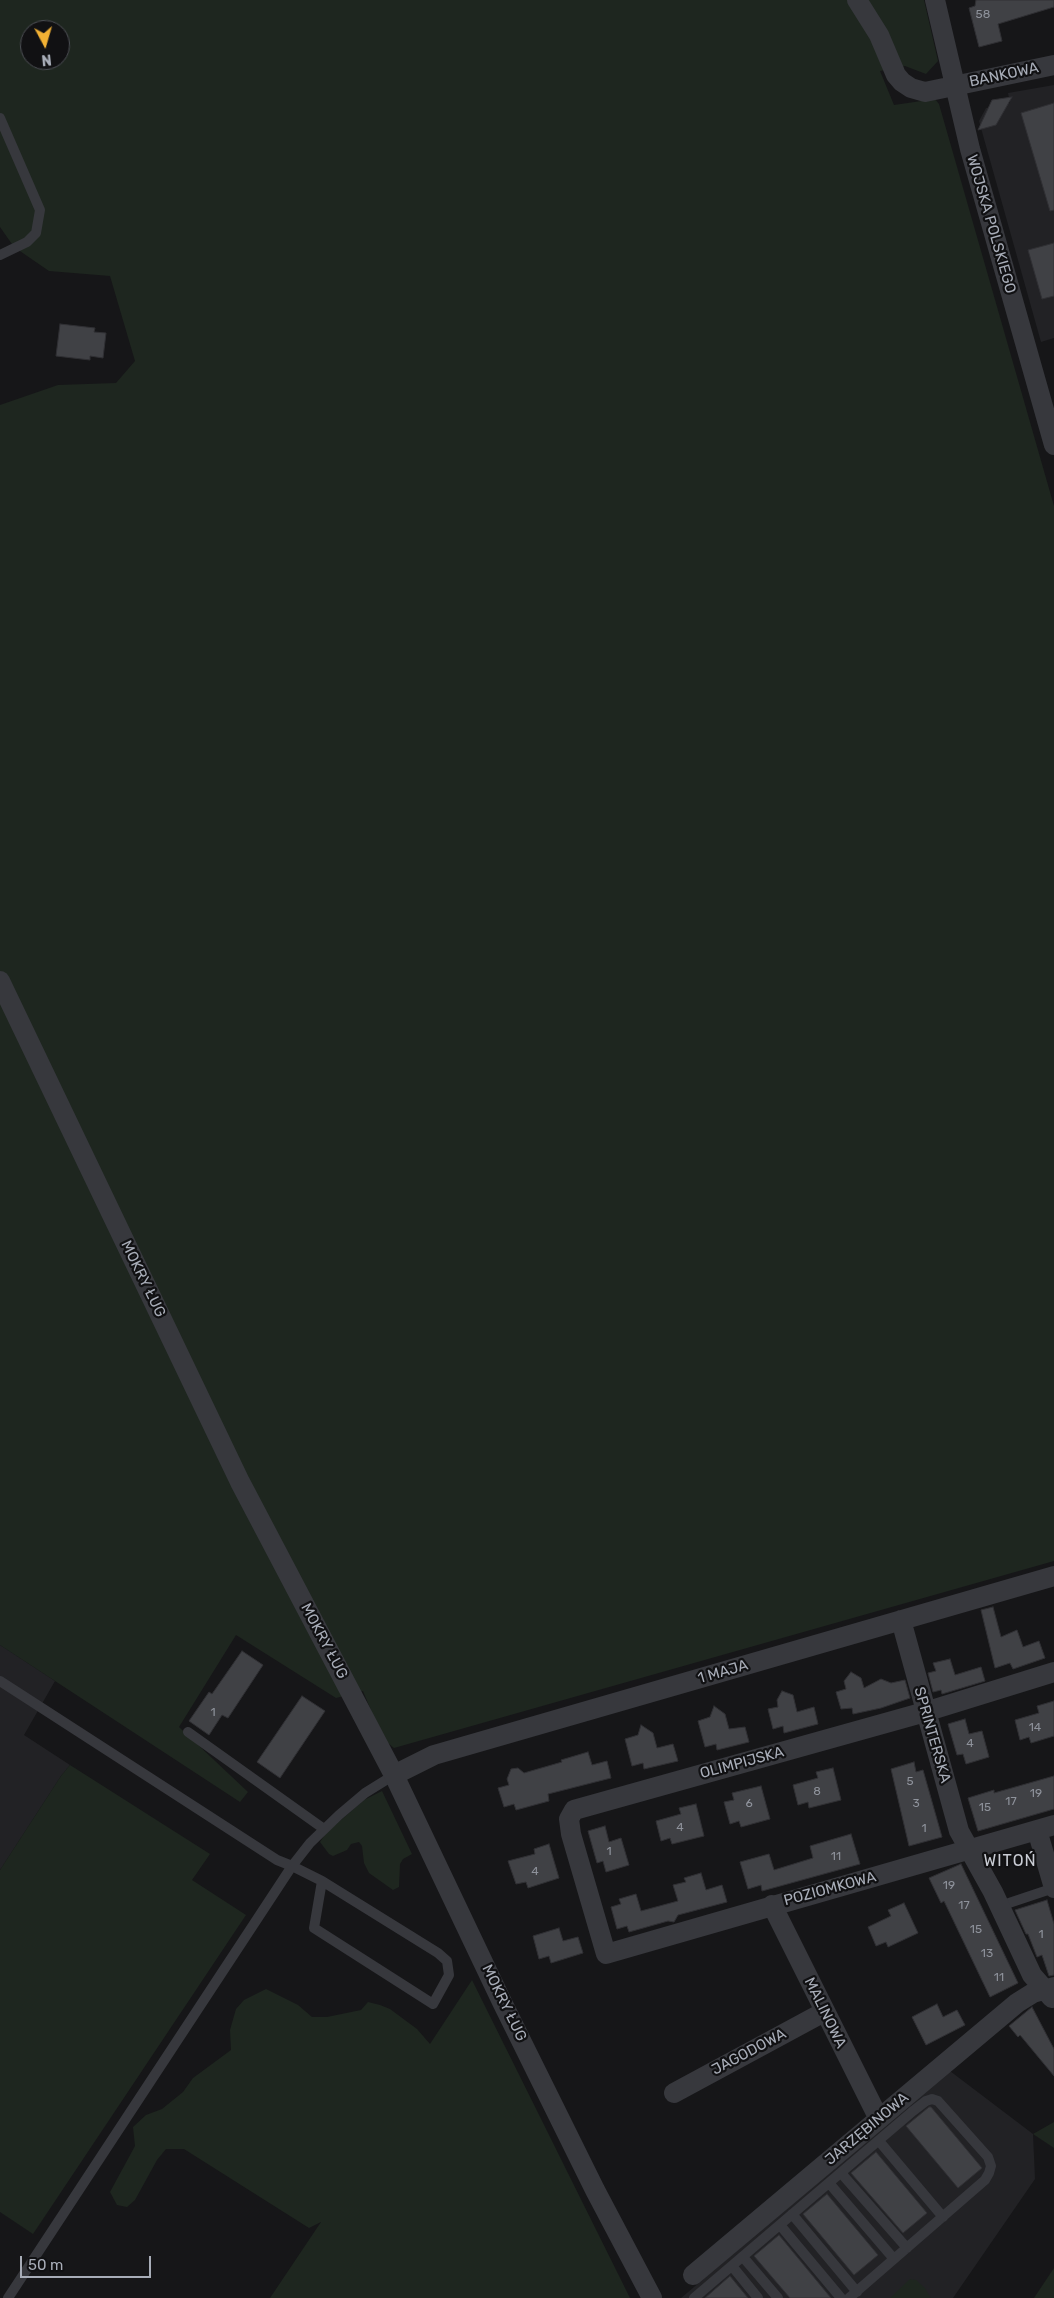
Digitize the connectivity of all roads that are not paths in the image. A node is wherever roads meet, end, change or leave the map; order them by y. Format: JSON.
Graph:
{"nodes":[{"id":1,"x":857,"y":0,"type":"edge"},
{"id":2,"x":935,"y":0,"type":"edge"},
{"id":3,"x":1054,"y":65,"type":"edge"},
{"id":4,"x":954,"y":86,"type":"junction"},
{"id":5,"x":0,"y":118,"type":"edge"},
{"id":6,"x":0,"y":255,"type":"edge"},
{"id":7,"x":1054,"y":445,"type":"edge"},
{"id":8,"x":0,"y":981,"type":"edge"},
{"id":9,"x":1054,"y":1576,"type":"edge"},
{"id":10,"x":901,"y":1620,"type":"junction"},
{"id":11,"x":1054,"y":1672,"type":"edge"},
{"id":12,"x":0,"y":1680,"type":"edge"},
{"id":13,"x":925,"y":1712,"type":"junction"},
{"id":14,"x":188,"y":1732,"type":"dead end"},
{"id":15,"x":394,"y":1775,"type":"junction"},
{"id":16,"x":1046,"y":1827,"type":"edge"},
{"id":17,"x":324,"y":1829,"type":"junction"},
{"id":18,"x":970,"y":1848,"type":"junction"},
{"id":19,"x":292,"y":1866,"type":"junction"},
{"id":20,"x":322,"y":1882,"type":"junction"},
{"id":21,"x":1052,"y":1882,"type":"edge"},
{"id":22,"x":772,"y":1905,"type":"junction"},
{"id":23,"x":1000,"y":1906,"type":"junction"},
{"id":24,"x":606,"y":1954,"type":"joint"},
{"id":25,"x":1051,"y":1993,"type":"edge"},
{"id":26,"x":824,"y":2012,"type":"junction"},
{"id":27,"x":674,"y":2092,"type":"dead end"},
{"id":28,"x":879,"y":2119,"type":"junction"},
{"id":29,"x":879,"y":2141,"type":"junction"},
{"id":30,"x":841,"y":2173,"type":"junction"},
{"id":31,"x":829,"y":2183,"type":"junction"},
{"id":32,"x":792,"y":2214,"type":"junction"},
{"id":33,"x":943,"y":2217,"type":"junction"},
{"id":34,"x":780,"y":2225,"type":"junction"},
{"id":35,"x":906,"y":2248,"type":"junction"},
{"id":36,"x":743,"y":2257,"type":"junction"},
{"id":37,"x":894,"y":2259,"type":"junction"},
{"id":38,"x":732,"y":2266,"type":"junction"},
{"id":39,"x":693,"y":2275,"type":"dead end"},
{"id":40,"x":853,"y":2295,"type":"edge"},
{"id":41,"x":8,"y":2298,"type":"edge"},
{"id":42,"x":652,"y":2298,"type":"edge"},
{"id":43,"x":694,"y":2298,"type":"edge"},
{"id":44,"x":758,"y":2298,"type":"edge"},
{"id":45,"x":778,"y":2298,"type":"edge"},
{"id":46,"x":841,"y":2298,"type":"edge"}],
"edges":[{"from":1,"to":4,"type":"street","name":"BANKOWA"},
{"from":2,"to":4,"type":"street","name":"WOJSKA POLSKIEGO"},
{"from":3,"to":4,"type":"street","name":"BANKOWA"},
{"from":4,"to":7,"type":"street","name":"WOJSKA POLSKIEGO"},
{"from":5,"to":6,"type":"lane"},
{"from":8,"to":15,"type":"street","name":"MOKRY ŁUG"},
{"from":9,"to":10,"type":"street","name":"1 MAJA"},
{"from":10,"to":13,"type":"street","name":"SPRINTERSKA"},
{"from":10,"to":15,"type":"street","name":"1 MAJA"},
{"from":11,"to":13,"type":"street","name":"OLIMPIJSKA"},
{"from":12,"to":19,"type":"lane"},
{"from":13,"to":18,"type":"street","name":"SPRINTERSKA"},
{"from":13,"to":24,"type":"street","name":"OLIMPIJSKA"},
{"from":14,"to":17,"type":"lane"},
{"from":15,"to":17,"type":"lane"},
{"from":15,"to":42,"type":"street","name":"MOKRY ŁUG"},
{"from":16,"to":18,"type":"street","name":"POZIOMKOWA"},
{"from":16,"to":21,"type":"street"},
{"from":17,"to":19,"type":"lane"},
{"from":18,"to":22,"type":"street","name":"POZIOMKOWA"},
{"from":18,"to":23,"type":"street","name":"SPRINTERSKA"},
{"from":19,"to":20,"type":"lane"},
{"from":19,"to":41,"type":"lane"},
{"from":20,"to":20,"type":"lane"},
{"from":21,"to":23,"type":"lane"},
{"from":22,"to":24,"type":"street","name":"POZIOMKOWA"},
{"from":22,"to":26,"type":"street","name":"MALINOWA"},
{"from":23,"to":25,"type":"street","name":"SPRINTERSKA"},
{"from":25,"to":28,"type":"street","name":"JARZĘBINOWA"},
{"from":26,"to":27,"type":"street","name":"JAGODOWA"},
{"from":26,"to":28,"type":"street","name":"MALINOWA"},
{"from":28,"to":39,"type":"street","name":"JARZĘBINOWA"},
{"from":29,"to":30,"type":"lane"},
{"from":29,"to":33,"type":"lane"},
{"from":29,"to":33,"type":"lane"},
{"from":30,"to":31,"type":"lane"},
{"from":30,"to":35,"type":"lane"},
{"from":31,"to":32,"type":"lane"},
{"from":31,"to":37,"type":"lane"},
{"from":32,"to":34,"type":"lane"},
{"from":32,"to":40,"type":"lane"},
{"from":33,"to":35,"type":"lane"},
{"from":34,"to":36,"type":"lane"},
{"from":34,"to":46,"type":"lane"},
{"from":35,"to":37,"type":"lane"},
{"from":36,"to":38,"type":"lane"},
{"from":36,"to":45,"type":"lane"},
{"from":37,"to":40,"type":"lane"},
{"from":38,"to":43,"type":"lane"},
{"from":38,"to":44,"type":"lane"}]}
